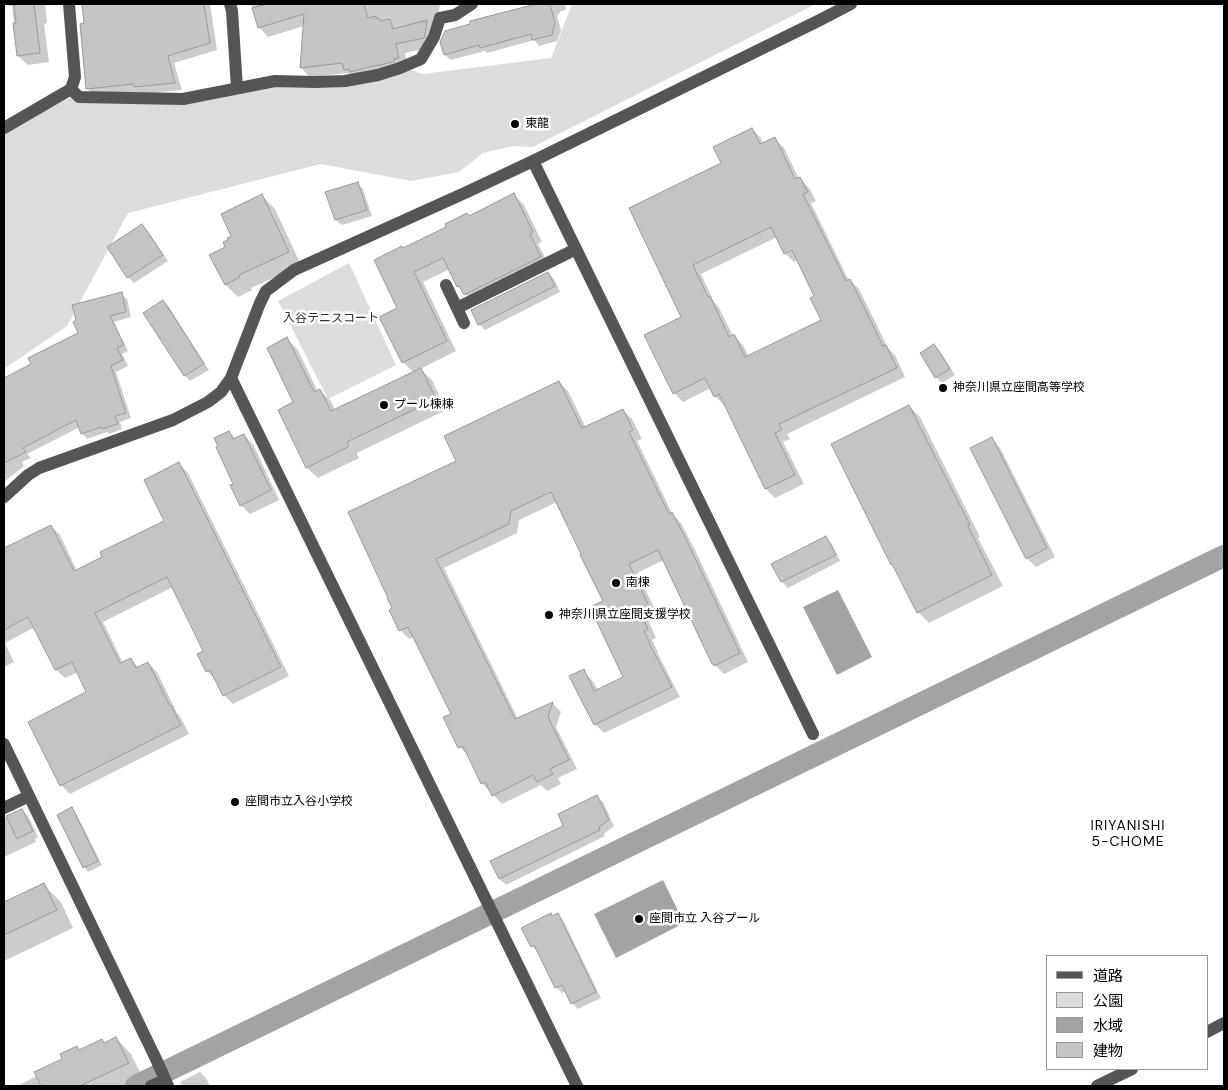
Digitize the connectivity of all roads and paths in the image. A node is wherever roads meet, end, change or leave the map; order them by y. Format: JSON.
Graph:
{"nodes":[{"id":1,"x":70,"y":4,"type":"edge"},
{"id":2,"x":230,"y":4,"type":"edge"},
{"id":3,"x":472,"y":4,"type":"edge"},
{"id":4,"x":851,"y":4,"type":"edge"},
{"id":5,"x":237,"y":88,"type":"junction"},
{"id":6,"x":71,"y":90,"type":"junction"},
{"id":7,"x":4,"y":128,"type":"edge"},
{"id":8,"x":533,"y":161,"type":"junction"},
{"id":9,"x":576,"y":249,"type":"junction"},
{"id":10,"x":446,"y":284,"type":"dead end"},
{"id":11,"x":457,"y":308,"type":"junction"},
{"id":12,"x":464,"y":323,"type":"dead end"},
{"id":13,"x":231,"y":378,"type":"junction"},
{"id":14,"x":4,"y":497,"type":"edge"},
{"id":15,"x":813,"y":734,"type":"dead end"},
{"id":16,"x":4,"y":744,"type":"edge"},
{"id":17,"x":29,"y":796,"type":"junction"},
{"id":18,"x":4,"y":808,"type":"edge"},
{"id":19,"x":1224,"y":1023,"type":"edge"},
{"id":20,"x":1208,"y":1031,"type":"edge"},
{"id":21,"x":1130,"y":1070,"type":"edge"},
{"id":22,"x":165,"y":1081,"type":"edge"},
{"id":23,"x":151,"y":1086,"type":"edge"},
{"id":24,"x":577,"y":1086,"type":"edge"},
{"id":25,"x":1096,"y":1086,"type":"edge"}],
"edges":[{"from":1,"to":6,"type":"street"},
{"from":2,"to":5,"type":"street"},
{"from":3,"to":5,"type":"street"},
{"from":4,"to":8,"type":"street"},
{"from":5,"to":6,"type":"street"},
{"from":6,"to":7,"type":"street"},
{"from":8,"to":9,"type":"street"},
{"from":8,"to":13,"type":"street"},
{"from":9,"to":11,"type":"street"},
{"from":9,"to":15,"type":"street"},
{"from":10,"to":11,"type":"street"},
{"from":11,"to":12,"type":"street"},
{"from":13,"to":14,"type":"street"},
{"from":13,"to":24,"type":"street"},
{"from":16,"to":17,"type":"street"},
{"from":17,"to":18,"type":"street"},
{"from":17,"to":22,"type":"street"},
{"from":19,"to":20,"type":"street"},
{"from":21,"to":25,"type":"street"},
{"from":22,"to":23,"type":"street"}]}
